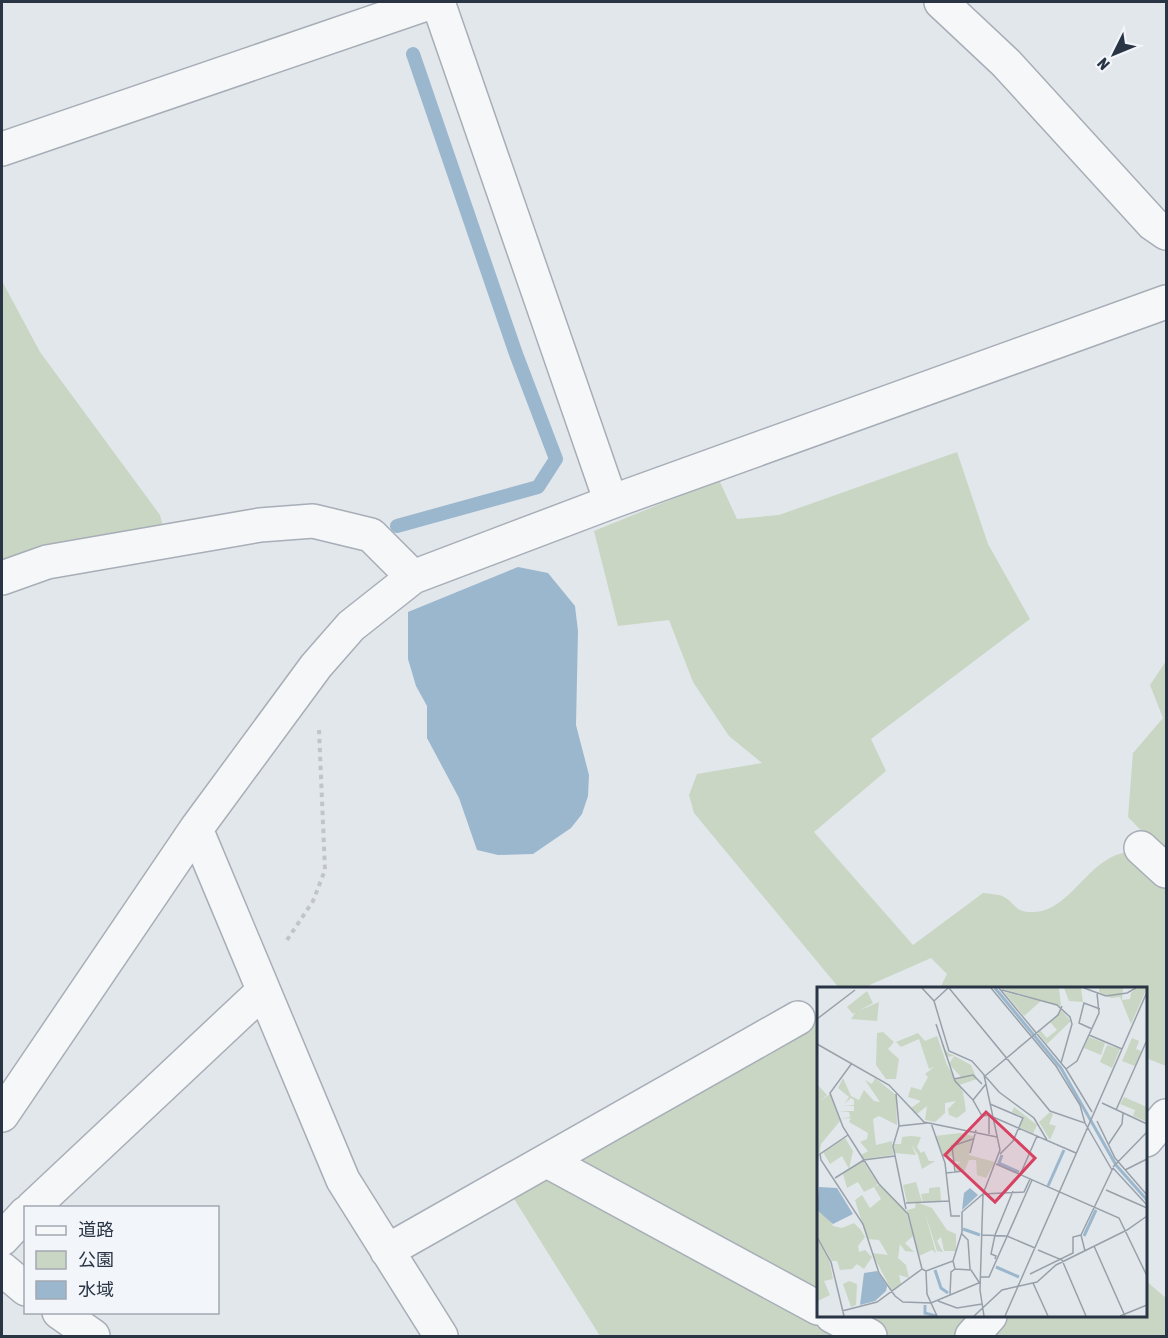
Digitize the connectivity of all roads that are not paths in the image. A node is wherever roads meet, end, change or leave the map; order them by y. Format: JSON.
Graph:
{"nodes":[{"id":1,"x":432,"y":2,"type":"edge"},
{"id":2,"x":438,"y":2,"type":"edge"},
{"id":3,"x":941,"y":2,"type":"edge"},
{"id":4,"x":2,"y":149,"type":"edge"},
{"id":5,"x":1167,"y":233,"type":"edge"},
{"id":6,"x":1167,"y":302,"type":"edge"},
{"id":7,"x":611,"y":502,"type":"junction"},
{"id":8,"x":413,"y":577,"type":"junction"},
{"id":9,"x":2,"y":578,"type":"edge"},
{"id":10,"x":196,"y":829,"type":"junction"},
{"id":11,"x":1141,"y":848,"type":"dead end"},
{"id":12,"x":1167,"y":871,"type":"edge"},
{"id":13,"x":260,"y":988,"type":"junction"},
{"id":14,"x":798,"y":1018,"type":"dead end"},
{"id":15,"x":2,"y":1115,"type":"edge"},
{"id":16,"x":1167,"y":1116,"type":"edge"},
{"id":17,"x":1147,"y":1139,"type":"edge"},
{"id":18,"x":549,"y":1162,"type":"junction"},
{"id":19,"x":34,"y":1206,"type":"edge"},
{"id":20,"x":24,"y":1215,"type":"edge"},
{"id":21,"x":2,"y":1239,"type":"edge"},
{"id":22,"x":387,"y":1251,"type":"junction"},
{"id":23,"x":2,"y":1269,"type":"edge"},
{"id":24,"x":24,"y":1286,"type":"edge"},
{"id":25,"x":817,"y":1307,"type":"edge"},
{"id":26,"x":62,"y":1314,"type":"edge"},
{"id":27,"x":834,"y":1317,"type":"edge"},
{"id":28,"x":989,"y":1317,"type":"edge"},
{"id":29,"x":93,"y":1336,"type":"edge"},
{"id":30,"x":441,"y":1336,"type":"edge"},
{"id":31,"x":870,"y":1336,"type":"edge"},
{"id":32,"x":972,"y":1336,"type":"edge"}],
"edges":[{"from":1,"to":4,"type":"street"},
{"from":2,"to":7,"type":"street"},
{"from":3,"to":5,"type":"street"},
{"from":6,"to":7,"type":"street"},
{"from":7,"to":8,"type":"street"},
{"from":8,"to":9,"type":"street"},
{"from":8,"to":10,"type":"street"},
{"from":10,"to":13,"type":"street"},
{"from":10,"to":15,"type":"street"},
{"from":11,"to":12,"type":"street"},
{"from":13,"to":19,"type":"street"},
{"from":13,"to":22,"type":"street"},
{"from":14,"to":18,"type":"street"},
{"from":16,"to":17,"type":"street"},
{"from":18,"to":22,"type":"street"},
{"from":18,"to":25,"type":"street"},
{"from":20,"to":21,"type":"street"},
{"from":22,"to":30,"type":"street"},
{"from":23,"to":24,"type":"street"},
{"from":26,"to":29,"type":"street"},
{"from":27,"to":31,"type":"street"},
{"from":28,"to":32,"type":"street"}]}
